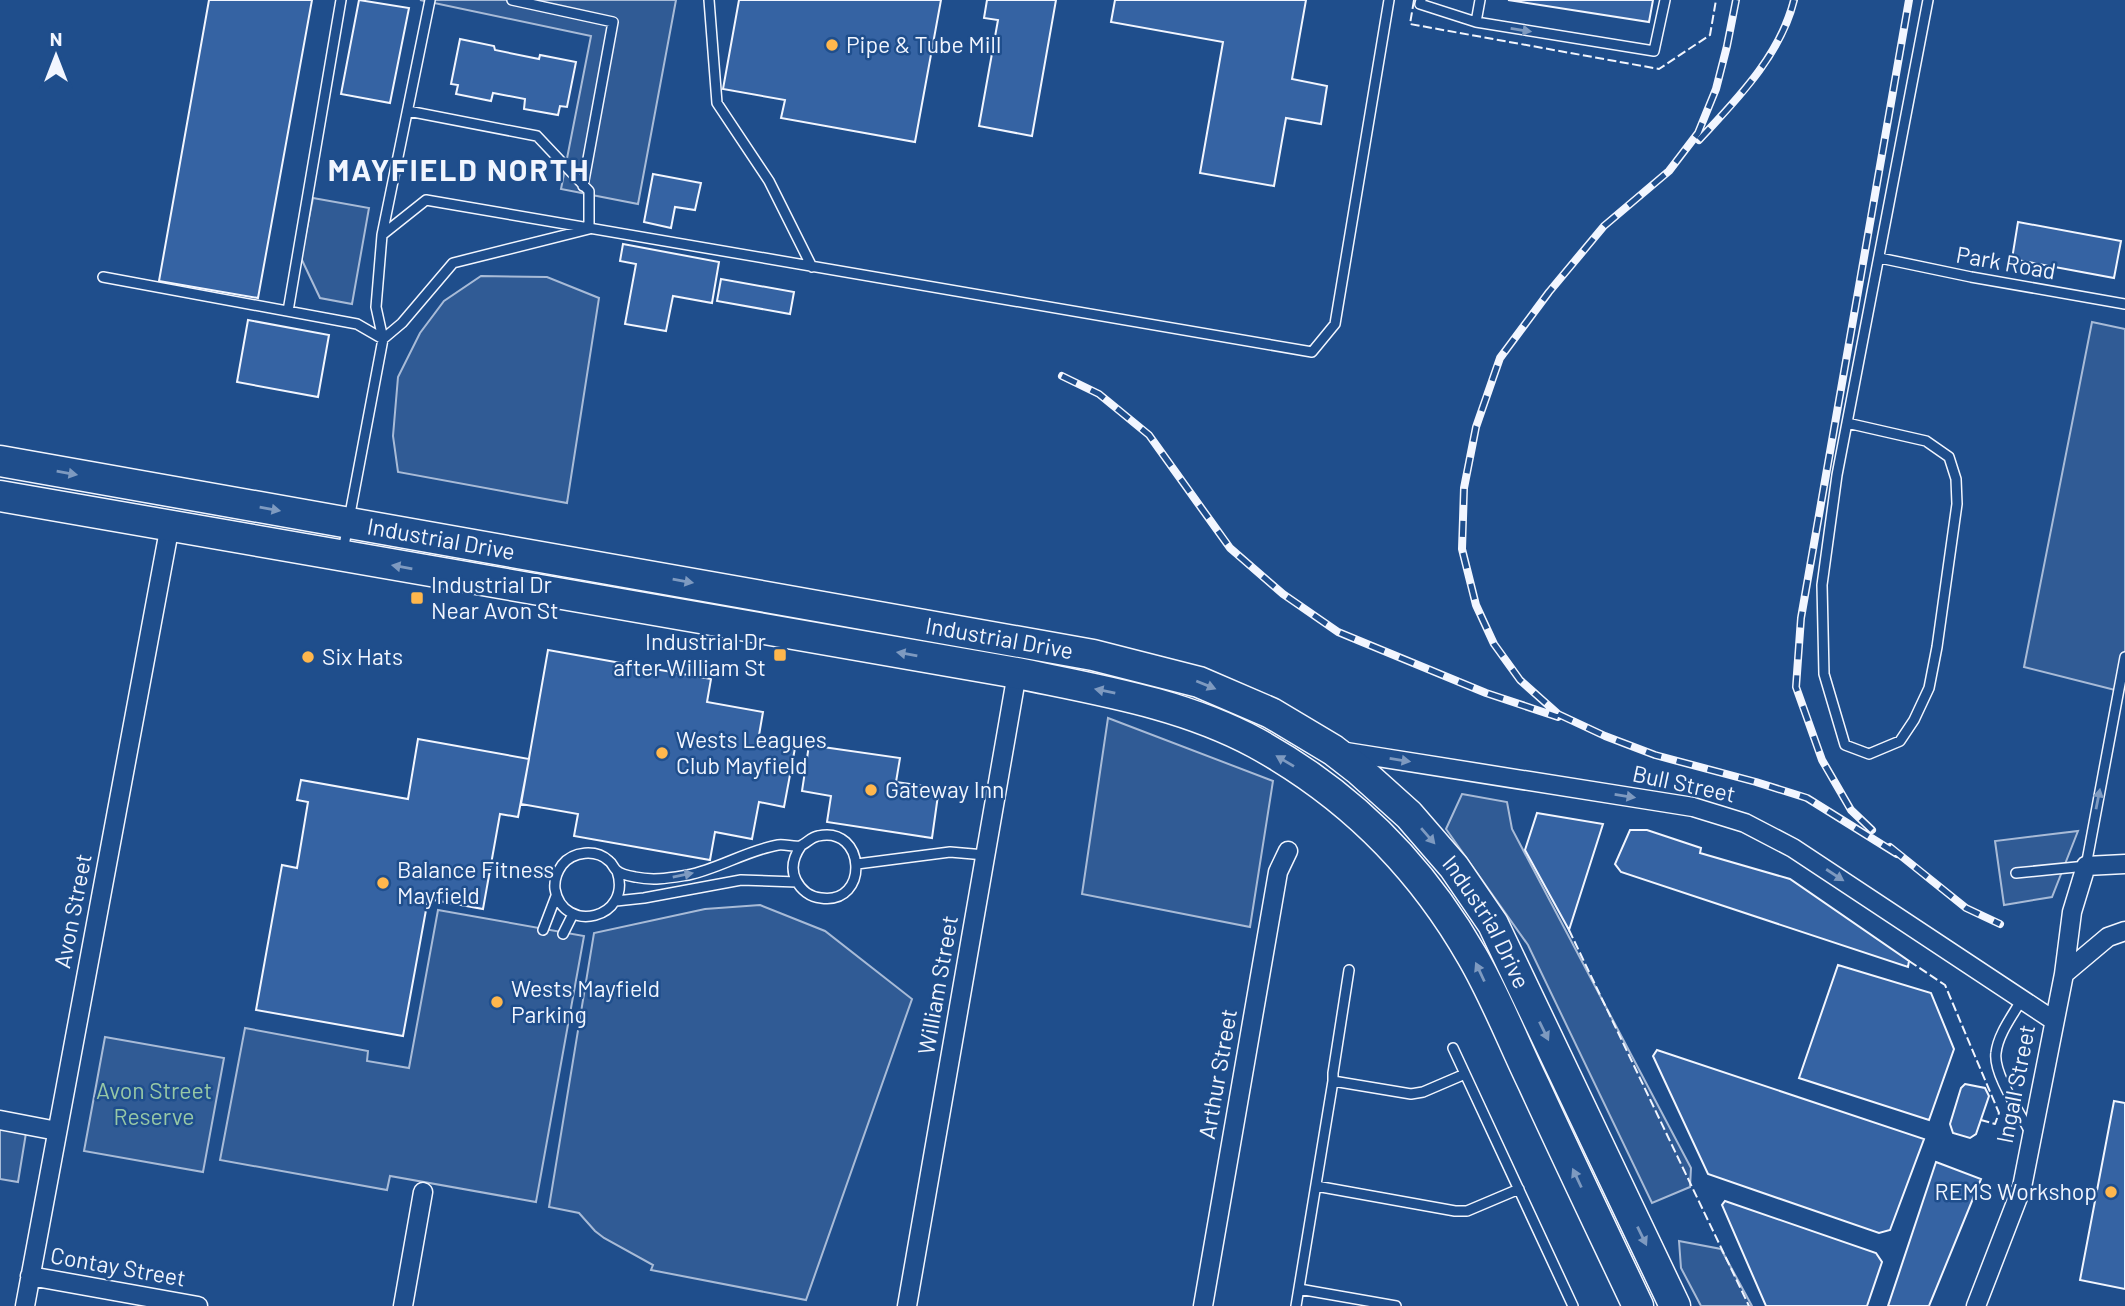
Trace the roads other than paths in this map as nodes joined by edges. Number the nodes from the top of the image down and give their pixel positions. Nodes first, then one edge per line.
1 (341, 0) edge
2 (430, 0) edge
3 (512, 0) edge
4 (709, 0) edge
5 (1389, 0) edge
6 (1421, 0) edge
7 (1480, 0) edge
8 (1665, 0) edge
9 (1928, 0) edge
10 (1476, 22) junction
11 (408, 111) junction
12 (583, 186) junction
13 (589, 229) junction
14 (382, 235) junction
15 (1880, 258) junction
16 (812, 267) junction
17 (103, 277) dead end
18 (2125, 304) edge
19 (288, 311) junction
20 (383, 340) junction
21 (1847, 423) junction
22 (0, 461) edge
23 (0, 496) edge
24 (348, 523) junction
25 (170, 525) junction
26 (342, 557) junction
27 (2125, 657) edge
28 (1017, 673) junction
29 (1164, 673) junction
30 (1157, 705) junction
31 (1333, 750) junction
32 (801, 846) junction
33 (1288, 851) dead end
34 (985, 855) junction
35 (857, 864) junction
36 (2125, 864) edge
37 (2086, 866) junction
38 (617, 871) junction
39 (2016, 873) dead end
40 (797, 882) junction
41 (556, 896) junction
42 (616, 901) junction
43 (573, 914) junction
44 (543, 930) dead end
45 (2125, 932) edge
46 (563, 934) dead end
47 (1349, 970) dead end
48 (2064, 974) junction
49 (2022, 999) junction
50 (2053, 1020) junction
51 (1453, 1048) dead end
52 (1465, 1074) junction
53 (1333, 1080) junction
54 (0, 1119) edge
55 (57, 1130) junction
56 (2031, 1135) junction
57 (1316, 1186) junction
58 (1519, 1189) junction
59 (424, 1192) dead end
60 (30, 1276) junction
61 (1299, 1289) junction
62 (1570, 1305) edge
63 (24, 1306) edge
64 (198, 1306) edge
65 (403, 1306) edge
66 (907, 1306) edge
67 (1203, 1306) edge
68 (1296, 1306) edge
69 (1396, 1306) edge
70 (1638, 1306) edge
71 (1675, 1306) edge
72 (1976, 1306) edge

1 - 19 lane
2 - 11 lane
3 - 12 lane
4 - 16 lane
5 - 16 lane
6 - 10 lane
7 - 10 lane
10 -> 8 lane
9 - 15 lane
11 - 12 lane
11 - 14 lane
12 - 13 lane
13 - 14 lane
13 - 16 lane
13 - 20 lane
14 - 20 lane
15 - 18 lane, Park Road
15 - 21 lane
17 - 19 lane
19 - 20 lane
20 - 24 lane
21 - 21 lane
22 -> 24 highway, Industrial Drive
23 - 25 highway, Industrial Drive
24 - 26 lane
24 -> 29 highway, Industrial Drive
25 - 26 highway, Industrial Drive
25 - 55 street, Avon Street
28 -> 26 highway, Industrial Drive
37 -> 27 lane
30 -> 28 highway, Industrial Drive
28 - 34 street, William Street
29 - 30 street
29 -> 31 highway, Industrial Drive
70 -> 30 highway, Industrial Drive
31 -> 49 street, Bull Street
31 -> 71 highway, Industrial Drive
32 - 35 lane
38 -> 32 lane
32 - 40 lane
33 - 67 street, Arthur Street
34 - 35 lane
34 - 66 street, William Street
35 - 40 lane
36 - 37 street
37 - 39 lane
37 - 48 street, Ingall Street
38 - 41 lane
38 - 42 lane
40 - 42 lane
41 - 43 lane
41 - 44 lane
42 - 43 lane
43 - 46 lane
45 - 48 street
47 - 53 lane
48 - 50 street, Ingall Street
49 - 50 street, Bull Street
49 - 56 lane
50 - 56 street, Ingall Street
51 - 52 lane
52 - 53 lane
52 - 58 lane
53 - 57 lane
54 - 55 street
55 - 60 street, Avon Street
56 - 72 street, Ingall Street
57 - 58 lane
57 - 61 lane
58 - 62 lane
59 - 65 street
60 - 63 street, Avon Street
60 - 64 street, Contay Street
61 - 68 lane
61 - 69 lane

